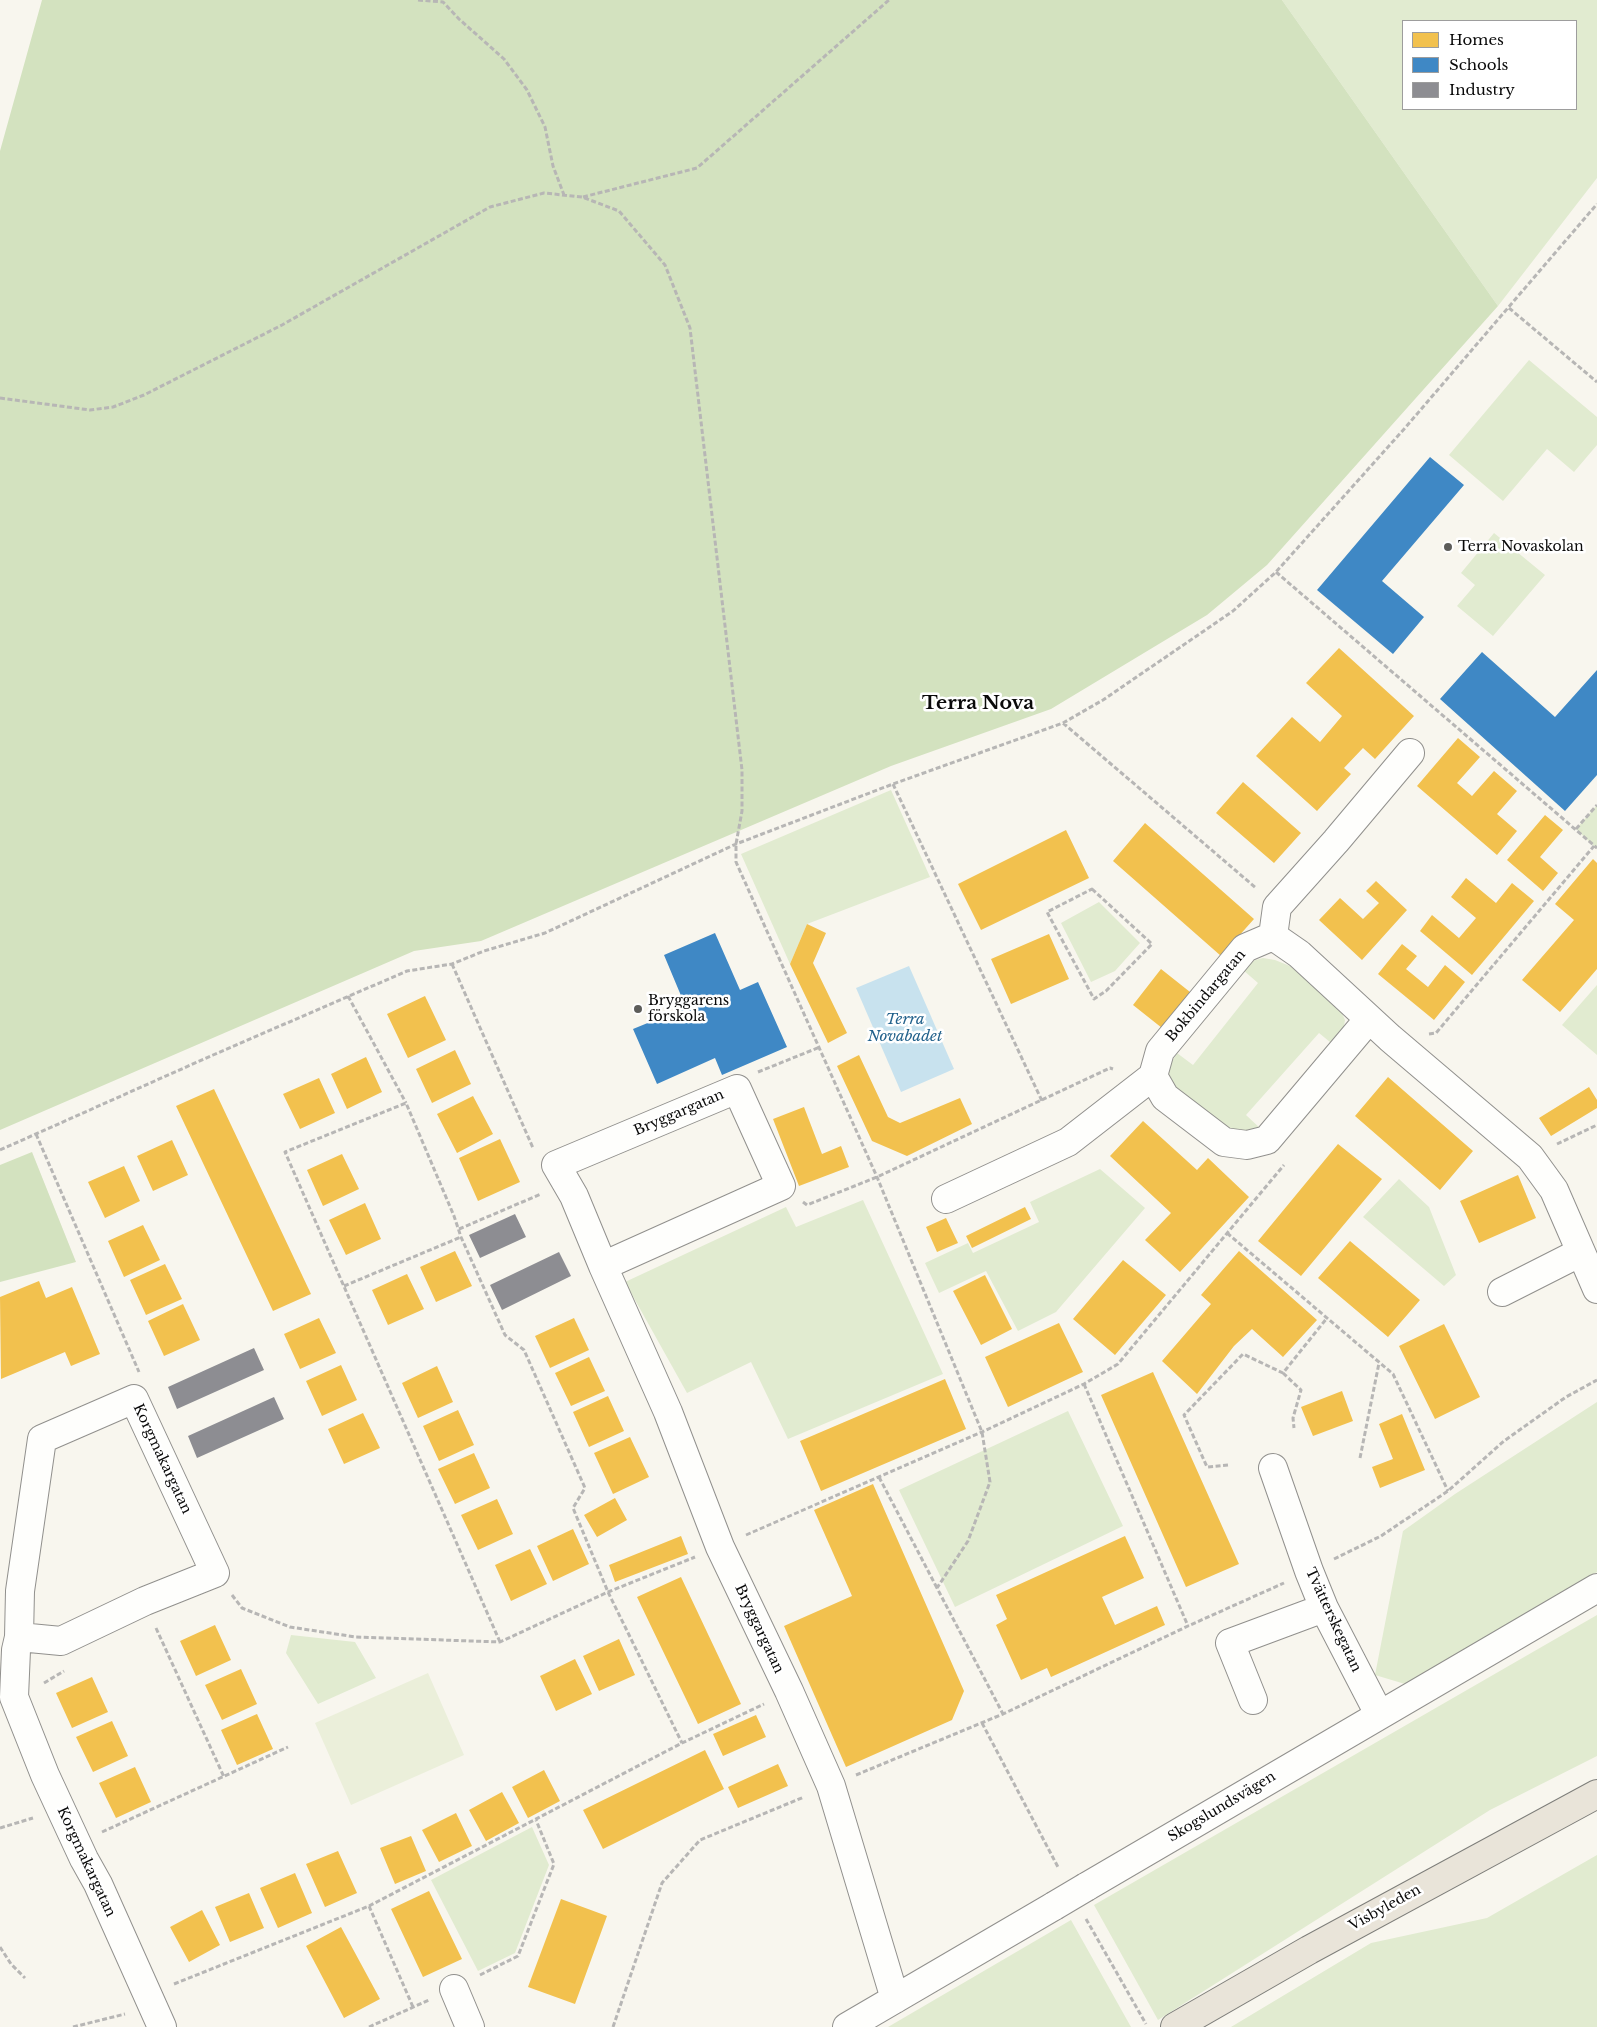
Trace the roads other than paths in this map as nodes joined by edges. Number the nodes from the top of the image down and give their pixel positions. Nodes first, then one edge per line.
1 (1410, 753) dead end
2 (1273, 936) junction
3 (1369, 1019) junction
4 (1154, 1076) junction
5 (946, 1199) dead end
6 (1581, 1252) junction
7 (603, 1266) junction
8 (1597, 1290) edge
9 (1502, 1292) dead end
10 (1273, 1468) dead end
11 (1597, 1588) edge
12 (1324, 1608) junction
13 (19, 1637) junction
14 (17, 1687) edge
15 (1252, 1700) dead end
16 (1379, 1714) junction
17 (1597, 1794) edge
18 (454, 1988) road end
19 (894, 1999) junction
20 (162, 2027) edge
21 (470, 2027) edge
22 (847, 2027) edge
23 (1176, 2027) edge

1 - 2 street
2 - 3 street
2 - 4 street, Bokbindargatan
3 - 4 street
3 - 6 street
4 - 5 street
6 - 8 street
6 - 9 street
7 - 7 street, Bryggargatan
7 - 19 street, Bryggargatan
10 - 12 street, Tvätterskegatan
11 - 16 street, Skogslundsvägen
12 - 15 street
12 - 16 street, Tvätterskegatan
13 - 13 street, Korgmakargatan
13 - 14 street, Korgmakargatan
14 - 20 street, Korgmakargatan
16 - 19 street, Skogslundsvägen, bridge
17 - 23 main road, Visbyleden
18 - 21 street
19 - 22 street, Skogslundsvägen

